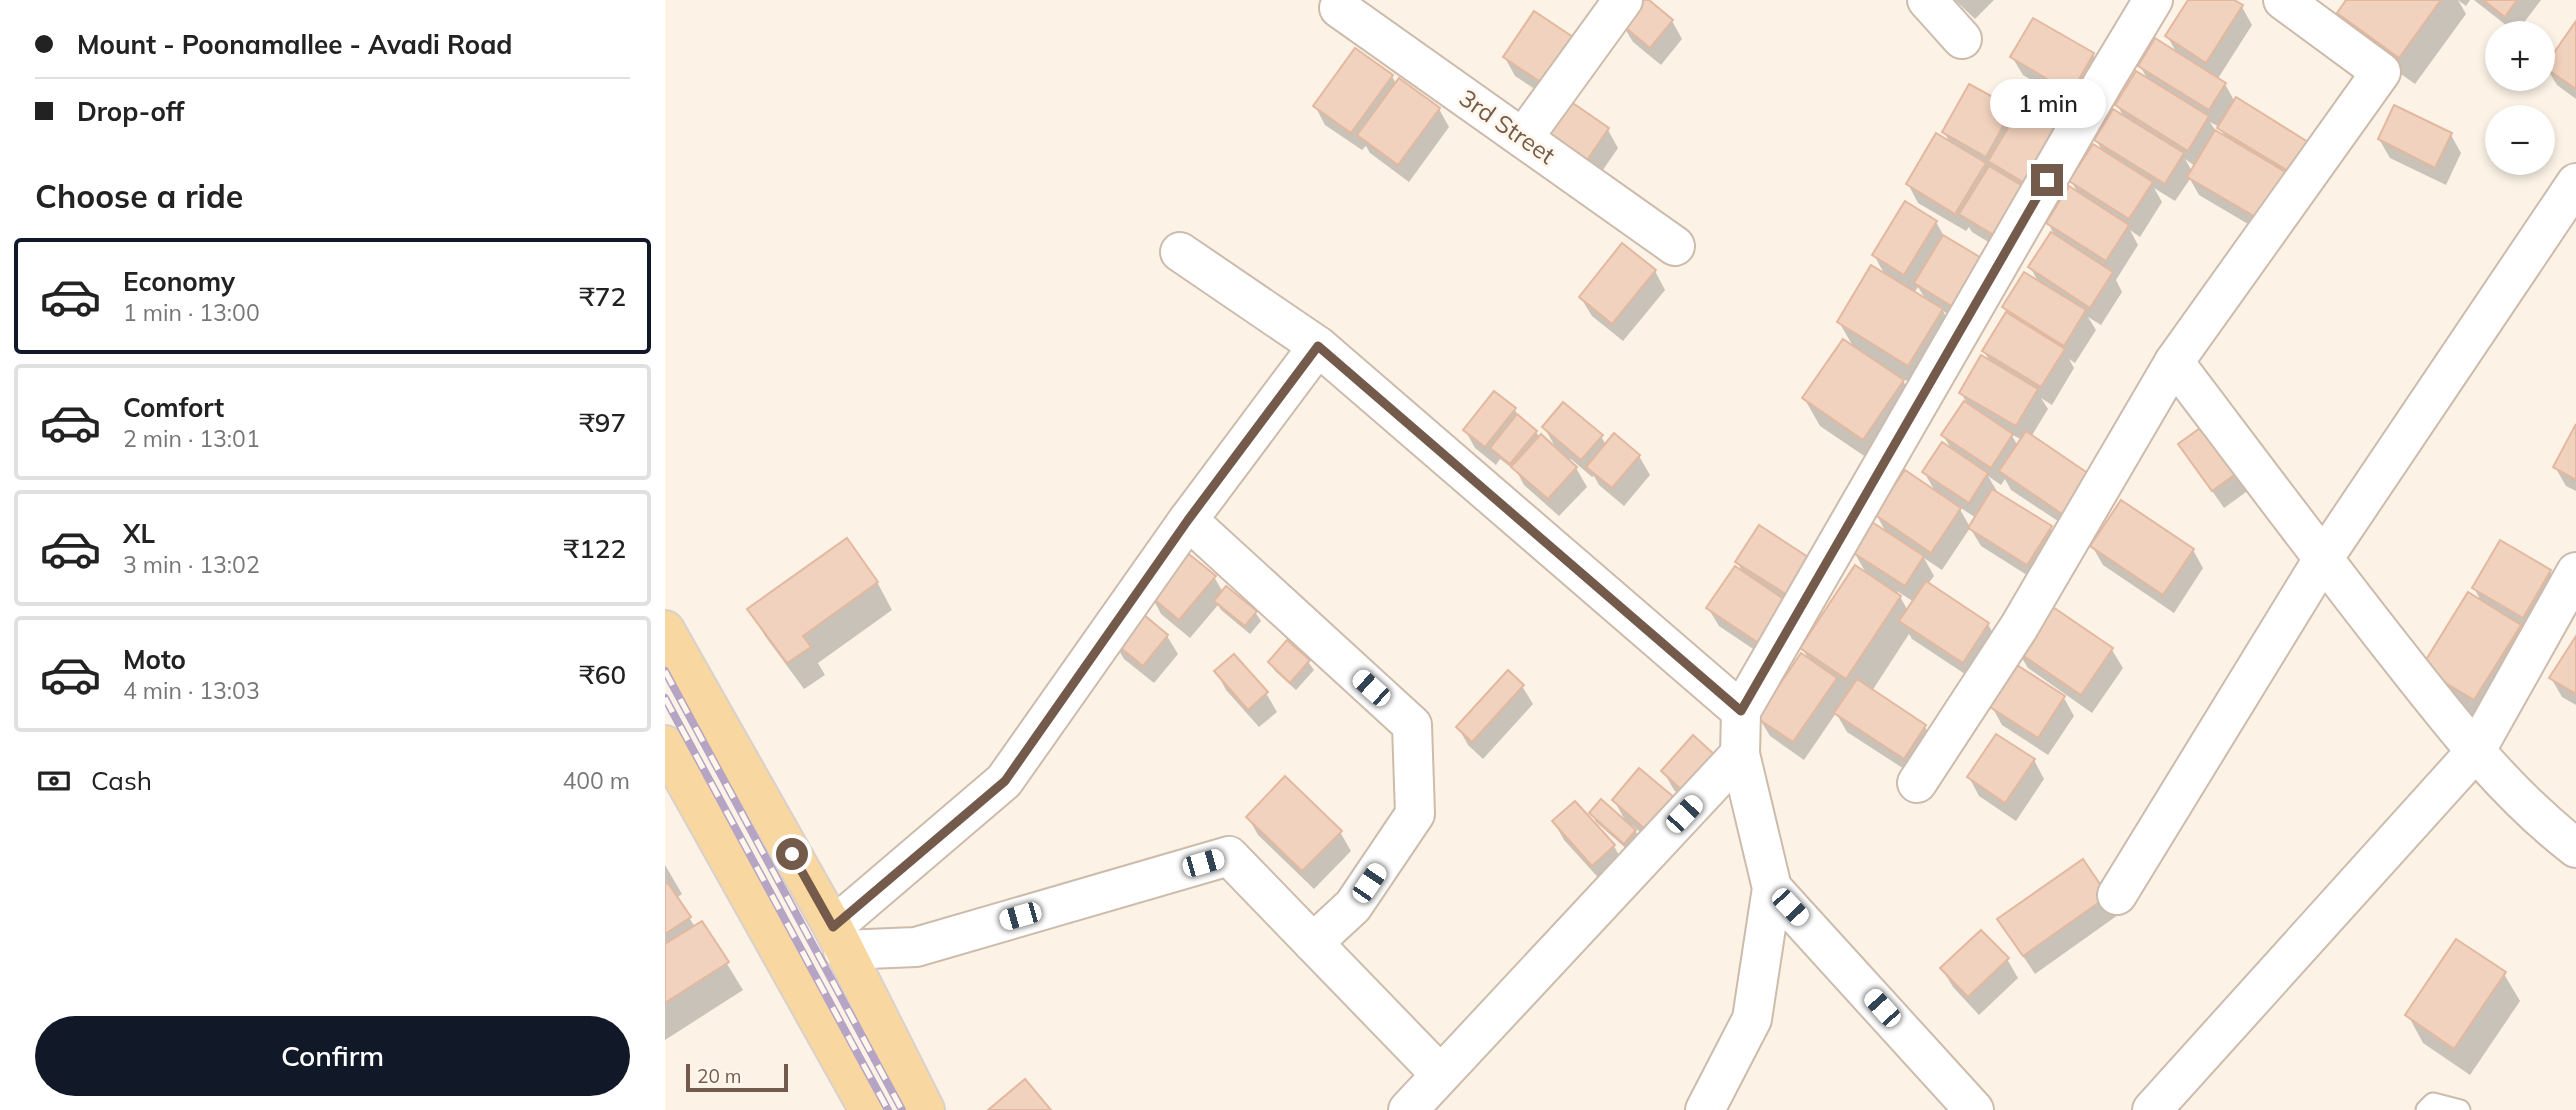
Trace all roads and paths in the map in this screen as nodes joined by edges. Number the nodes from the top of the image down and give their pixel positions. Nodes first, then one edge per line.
1 (1623, 0) edge
2 (1927, 0) edge
3 (2153, 0) edge
4 (2283, 0) edge
5 (1339, 8) dead end
6 (1962, 39) dead end
7 (1523, 138) junction
8 (2576, 183) edge
9 (1675, 246) dead end
10 (1180, 251) dead end
11 (1318, 346) junction
12 (2174, 362) junction
13 (1188, 520) junction
14 (2323, 559) junction
15 (2576, 572) edge
16 (665, 630) edge
17 (1741, 711) junction
18 (665, 745) edge
19 (2475, 752) junction
20 (1740, 754) junction
21 (1917, 783) dead end
22 (2576, 848) edge
23 (1772, 888) junction
24 (2117, 895) dead end
25 (838, 939) junction
26 (1313, 943) junction
27 (1440, 1074) junction
28 (869, 1110) edge
29 (925, 1110) edge
30 (1408, 1110) edge
31 (1705, 1110) edge
32 (1974, 1110) edge
33 (2152, 1110) edge
34 (2425, 1110) edge
35 (2460, 1110) edge

1 - 7 street
2 - 6 street
3 - 17 street
4 - 12 street
5 - 7 street, 3rd Street
7 - 9 street, 3rd Street
8 - 14 street
10 - 11 street
11 - 13 street
11 - 17 street
12 - 14 street
12 - 21 street
13 - 25 street
13 - 26 street
14 - 19 street
14 - 24 street
15 - 19 street
16 - 25 main road
17 - 20 street
18 - 28 main road
19 - 22 street
19 - 33 street
20 - 23 street
20 - 27 street
23 - 31 street
23 - 32 street
25 - 26 street
25 - 29 main road
26 - 27 street
27 - 30 street
34 - 35 lane

